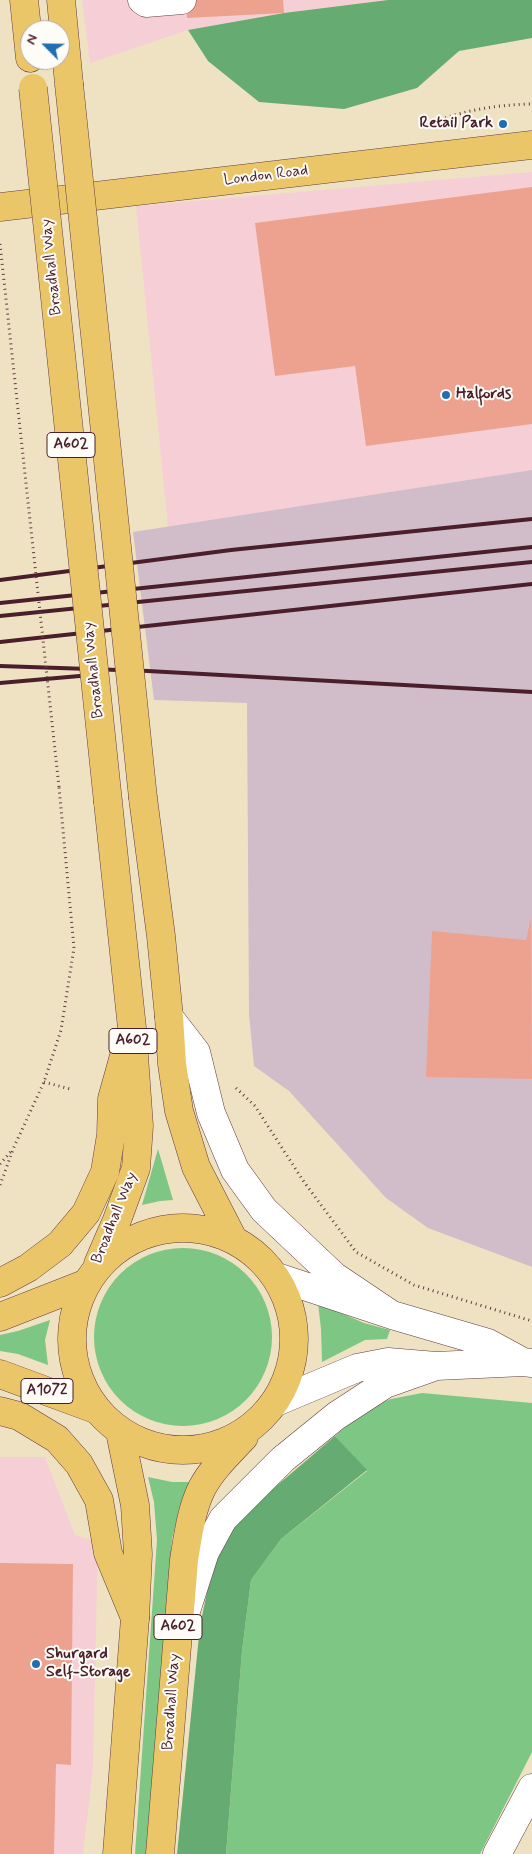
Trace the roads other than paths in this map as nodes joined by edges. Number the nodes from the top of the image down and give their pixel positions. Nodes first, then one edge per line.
1 (24, 0) edge
2 (61, 0) edge
3 (142, 0) edge
4 (182, 0) edge
5 (26, 20) edge
6 (31, 70) edge
7 (532, 145) edge
8 (0, 207) edge
9 (169, 1017) junction
10 (132, 1028) junction
11 (233, 1238) junction
12 (90, 1277) junction
13 (277, 1277) junction
14 (0, 1283) edge
15 (392, 1315) junction
16 (0, 1317) edge
17 (527, 1362) edge
18 (436, 1366) junction
19 (0, 1374) edge
20 (276, 1402) junction
21 (95, 1409) junction
22 (0, 1410) edge
23 (257, 1423) junction
24 (120, 1432) junction
25 (135, 1618) junction
26 (177, 1645) junction
27 (532, 1788) edge
28 (118, 1854) edge
29 (160, 1854) edge
30 (497, 1854) edge

1 - 5 main road, Broadhall Way / A602
2 - 9 main road, A602, bridge
3 - 4 street
6 - 10 main road, Broadhall Way / A602, bridge
7 - 8 main road, London Road
9 - 11 main road, A602
9 - 15 street
10 - 12 main road, Broadhall Way / A602
10 - 14 main road
11 - 12 main road
11 - 13 main road
12 - 16 main road
12 - 21 main road, Broadhall Way
13 - 15 street
13 - 20 main road
15 - 17 street
17 - 18 street
18 - 20 street
18 - 26 street
19 - 21 main road, A1072
20 - 23 main road
21 - 24 main road
22 - 25 main road
23 - 24 main road
23 - 26 main road, Broadhall Way / A602
24 - 25 main road, A602
25 - 28 main road, A602
26 - 29 main road, Broadhall Way / A602
27 - 30 street

